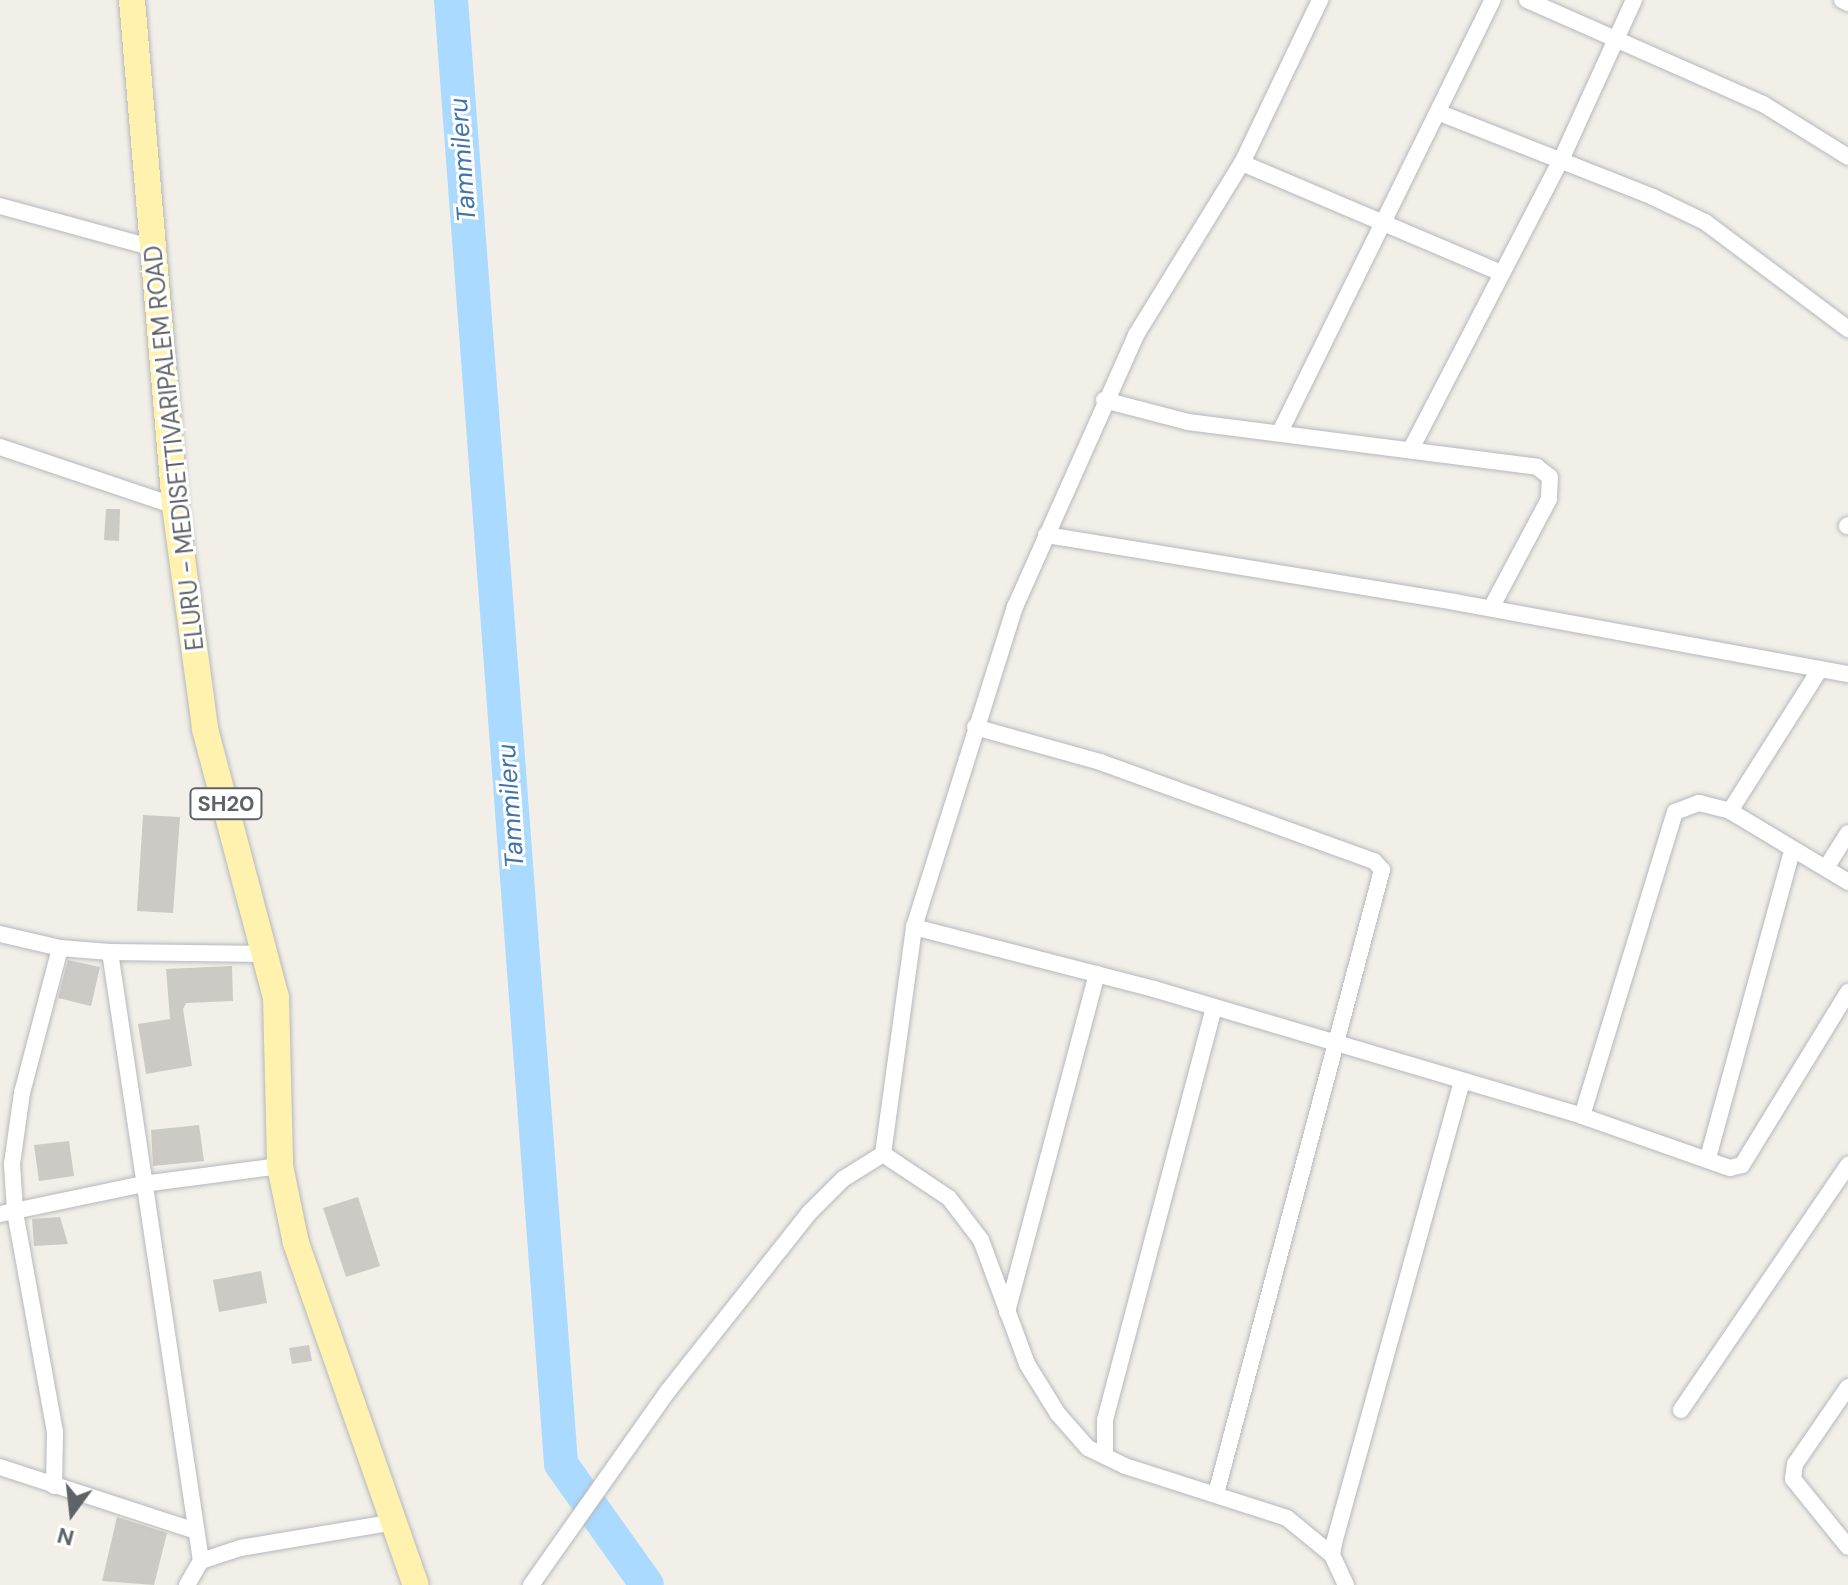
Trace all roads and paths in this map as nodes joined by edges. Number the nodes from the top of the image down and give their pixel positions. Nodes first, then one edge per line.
1 (132, 0) edge
2 (1320, 0) edge
3 (1493, 0) edge
4 (1527, 0) edge
5 (1634, 0) edge
6 (1842, 0) edge
7 (1848, 3) edge
8 (1617, 40) junction
9 (1440, 113) junction
10 (1848, 157) edge
11 (1561, 160) junction
12 (1242, 163) junction
13 (0, 206) edge
14 (1381, 222) junction
15 (154, 248) junction
16 (1501, 273) junction
17 (1848, 329) edge
18 (1104, 400) junction
19 (1280, 432) junction
20 (0, 447) edge
21 (1411, 449) junction
22 (175, 506) junction
23 (1046, 535) junction
24 (1491, 608) junction
25 (1820, 669) junction
26 (1848, 674) edge
27 (975, 727) junction
28 (1730, 811) junction
29 (1848, 833) edge
30 (1792, 851) junction
31 (1826, 868) junction
32 (1848, 882) edge
33 (914, 927) junction
34 (0, 934) edge
35 (60, 948) junction
36 (110, 952) junction
37 (268, 954) junction
38 (1097, 974) junction
39 (1848, 992) edge
40 (1214, 1007) junction
41 (1339, 1045) junction
42 (1462, 1081) junction
43 (1582, 1116) junction
44 (883, 1154) junction
45 (1708, 1158) junction
46 (1848, 1165) edge
47 (280, 1166) junction
48 (143, 1184) junction
49 (8, 1213) edge
50 (1007, 1312) junction
51 (1848, 1387) edge
52 (1681, 1410) dead end
53 (1105, 1456) junction
54 (0, 1467) edge
55 (54, 1486) junction
56 (1216, 1494) junction
57 (396, 1522) junction
58 (196, 1531) junction
59 (1848, 1547) edge
60 (1332, 1555) junction
61 (201, 1561) junction
62 (187, 1585) edge
63 (416, 1585) edge
64 (531, 1585) edge
65 (1346, 1585) edge

1 - 15 main road, ELURU - MEDISETTIVARIPALEM ROAD / SH20
2 - 12 street
3 - 9 street
4 - 8 street
5 - 8 street
6 - 7 street
8 - 10 street
8 - 11 street
9 - 11 street
9 - 14 street
11 - 16 street
11 - 17 street
12 - 14 street
12 - 18 street
13 - 15 street
14 - 16 street
14 - 19 street
15 - 22 main road, ELURU - MEDISETTIVARIPALEM ROAD / SH20
16 - 21 street
18 - 19 street
18 - 23 street
19 - 21 street
20 - 22 street
21 - 24 street
22 - 37 main road, ELURU - MEDISETTIVARIPALEM ROAD / SH20
23 - 24 street
23 - 27 street
24 - 25 street
25 - 26 street
25 - 28 street
27 - 33 street
27 - 41 street
28 - 30 street
28 - 43 street
29 - 31 street
30 - 31 street
30 - 45 street
31 - 32 street
33 - 38 street
33 - 44 street
34 - 35 street
35 - 36 street
35 - 49 street
36 - 37 street
36 - 48 street
37 - 47 main road, ELURU - MEDISETTIVARIPALEM ROAD / SH20
38 - 40 street
38 - 50 street
39 - 45 street
40 - 41 street
40 - 53 street
41 - 42 street
41 - 56 street
42 - 43 street
42 - 60 street
43 - 45 street
44 - 50 street
44 - 64 street
46 - 52 street
47 - 48 street
47 - 57 main road, ELURU - MEDISETTIVARIPALEM ROAD / SH20
48 - 49 street
48 - 58 street
49 - 55 street
50 - 53 street
51 - 59 street
53 - 56 street
54 - 55 street
55 - 58 street
56 - 60 street
57 - 61 street
57 - 63 main road, ELURU - MEDISETTIVARIPALEM ROAD / SH20
58 - 61 street
60 - 65 street
61 - 62 street

